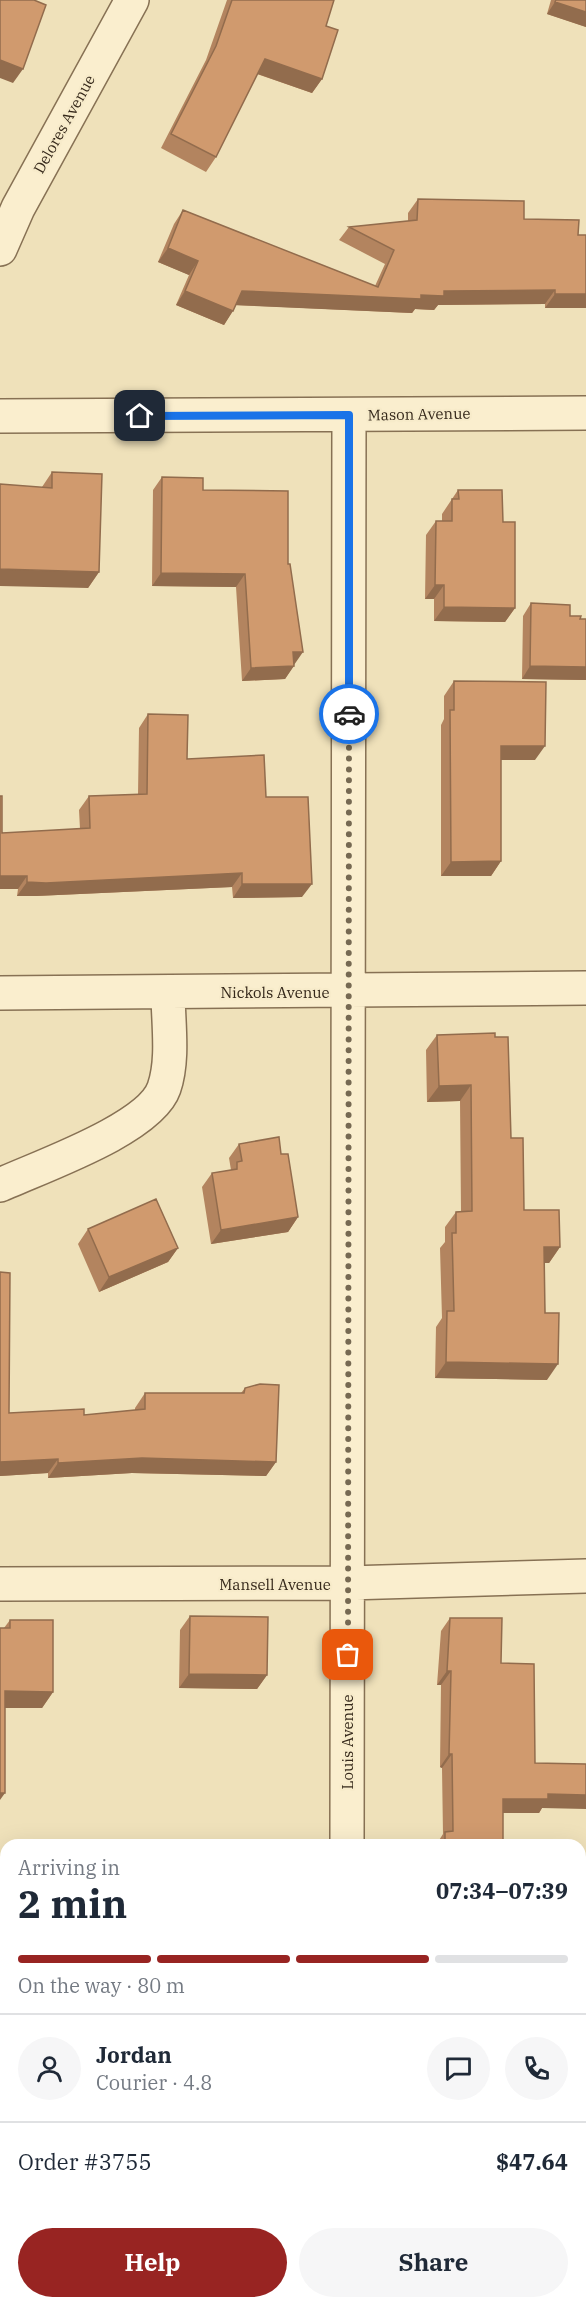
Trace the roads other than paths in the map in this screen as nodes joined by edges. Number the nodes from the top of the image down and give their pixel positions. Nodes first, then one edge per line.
1 (132, 0) edge
2 (0, 249) edge
3 (586, 413) edge
4 (349, 415) junction
5 (0, 416) edge
6 (586, 988) edge
7 (168, 992) junction
8 (349, 992) junction
9 (0, 993) edge
10 (0, 1185) edge
11 (586, 1576) edge
12 (348, 1583) junction
13 (0, 1584) edge
14 (347, 1839) edge

1 - 2 street, Delores Avenue
3 - 4 street, Mason Avenue
4 - 5 street, Mason Avenue
4 - 8 street, Louis Avenue
6 - 8 street, Nickols Avenue
7 - 8 street, Nickols Avenue
7 - 9 street, Nickols Avenue
7 - 10 street
8 - 12 street, Louis Avenue
11 - 12 street, Mansell Avenue
12 - 13 street, Mansell Avenue
12 - 14 street, Louis Avenue

